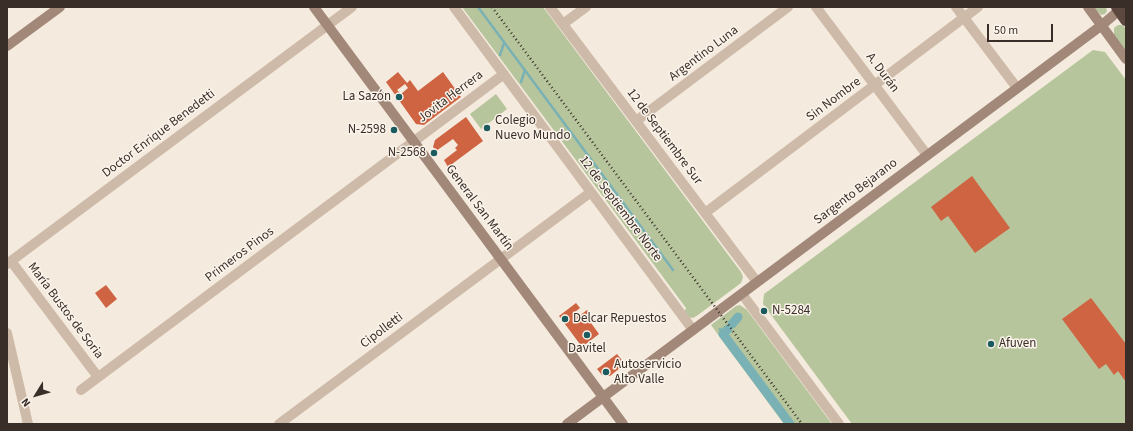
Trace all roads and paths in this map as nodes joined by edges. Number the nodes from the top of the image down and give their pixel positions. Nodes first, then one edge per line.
1 (60, 7) edge
2 (314, 7) edge
3 (352, 7) edge
4 (454, 7) edge
5 (550, 7) edge
6 (586, 7) edge
7 (788, 7) edge
8 (816, 7) edge
9 (956, 7) edge
10 (978, 7) edge
11 (1088, 7) edge
12 (1121, 11) edge
13 (964, 18) junction
14 (563, 24) junction
15 (328, 25) junction
16 (1102, 26) junction
17 (7, 46) edge
18 (1126, 59) edge
19 (504, 74) junction
20 (875, 85) junction
21 (1017, 88) junction
22 (636, 121) junction
23 (414, 141) junction
24 (927, 155) junction
25 (591, 192) junction
26 (705, 213) junction
27 (501, 259) junction
28 (9, 262) edge
29 (757, 282) junction
30 (742, 294) junction
31 (693, 330) junction
32 (7, 333) edge
33 (98, 377) junction
34 (81, 390) dead end
35 (604, 397) junction
36 (28, 424) edge
37 (279, 424) edge
38 (567, 424) edge
39 (623, 424) edge
40 (839, 424) edge

1 - 17 main road
2 - 15 main road, General San Martín
3 - 15 street
4 - 19 street, 12 de Septiembre Norte
5 - 14 street, 12 de Septiembre Sur
6 - 14 street
7 - 22 street, Argentino Luna
8 - 20 street, A. Durán
9 - 13 street
10 - 13 street, Sin Nombre
11 - 16 main road
12 - 16 main road, Sargento Bejarano
13 - 20 street, Sin Nombre
13 - 21 street
14 - 22 street, 12 de Septiembre Sur
15 - 23 main road, General San Martín
15 - 28 street, Doctor Enrique Benedetti
16 - 18 main road
16 - 21 main road, Sargento Bejarano
19 - 23 street, Jovita Herrera
19 - 25 street, 12 de Septiembre Norte
20 - 24 street, A. Durán
20 - 26 street, Sin Nombre
21 - 24 main road, Sargento Bejarano
22 - 26 street, 12 de Septiembre Sur
23 - 27 main road, General San Martín
23 - 33 street, Primeros Pinos
24 - 29 main road, Sargento Bejarano
25 - 27 street
25 - 31 street, 12 de Septiembre Norte
26 - 29 street, 12 de Septiembre Sur
27 - 35 main road, General San Martín
27 - 37 street, Cipolletti
28 - 33 street, María Bustos de Soria
29 - 30 main road, Sargento Bejarano
30 - 31 main road, Sargento Bejarano
30 - 40 street
31 - 35 main road, Sargento Bejarano
32 - 36 street
33 - 34 street, Primeros Pinos
35 - 38 main road, Sargento Bejarano
35 - 39 main road, General San Martín

